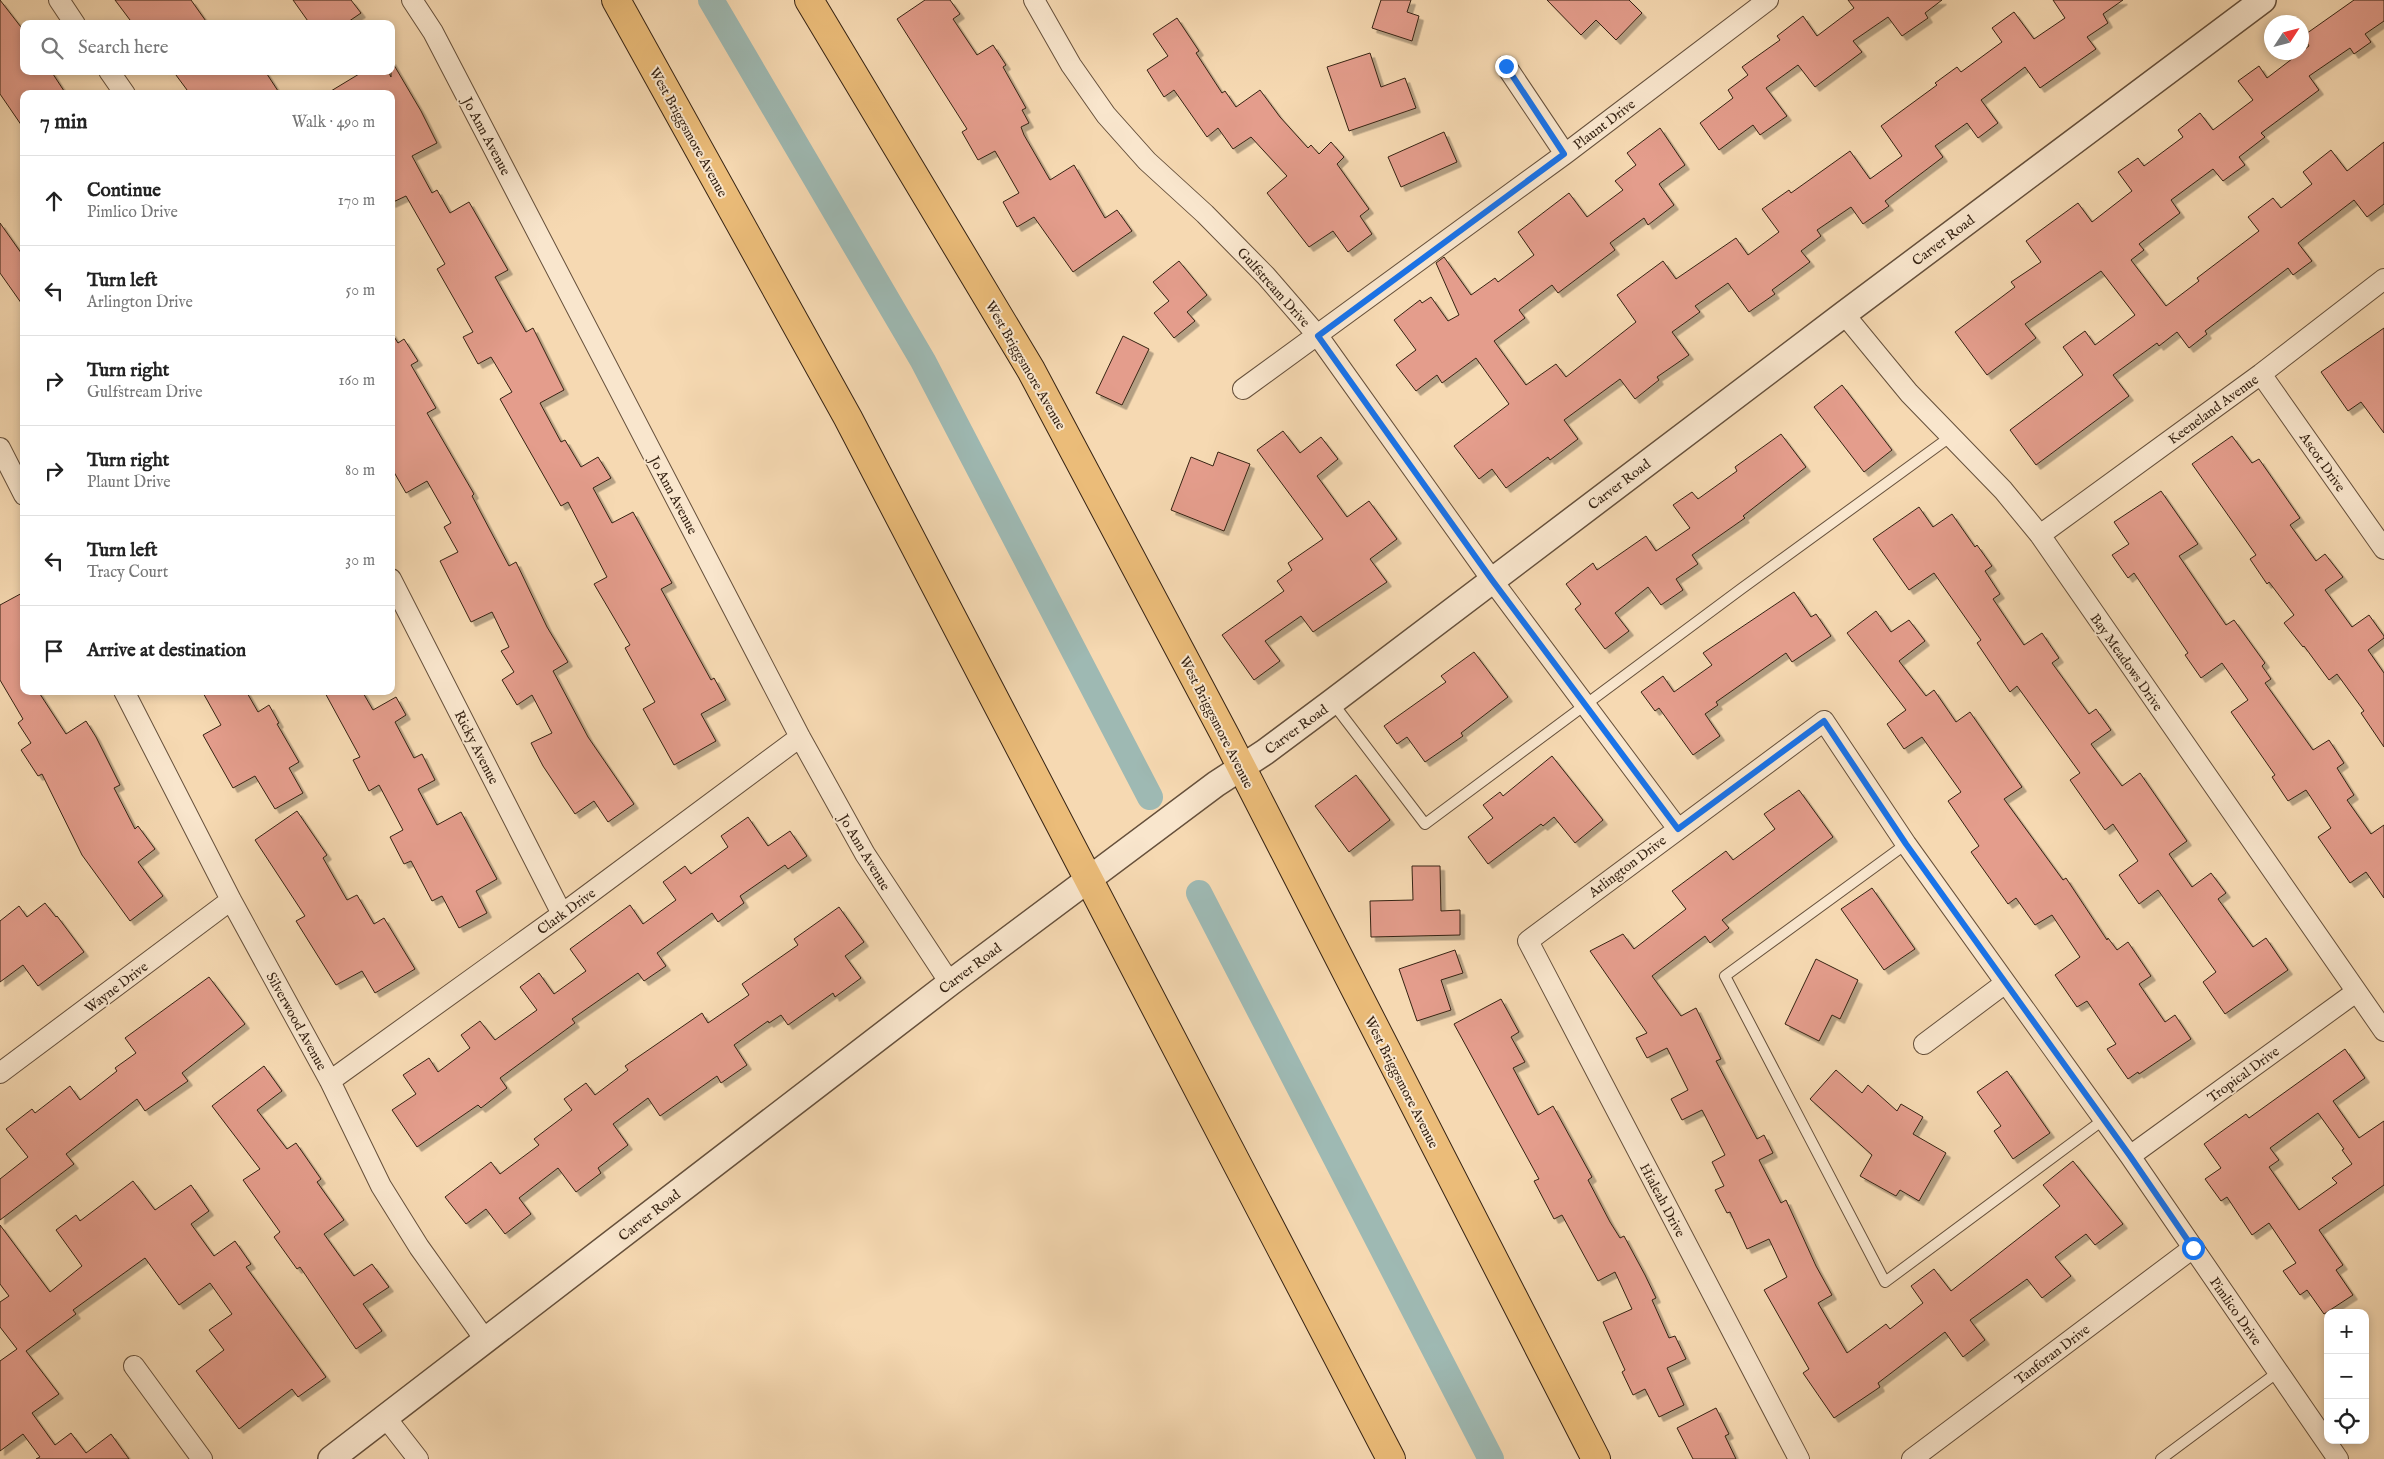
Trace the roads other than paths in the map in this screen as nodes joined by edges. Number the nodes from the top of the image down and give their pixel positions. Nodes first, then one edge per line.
1 (58, 0) edge
2 (412, 0) edge
3 (616, 0) edge
4 (809, 0) edge
5 (1034, 0) edge
6 (1768, 0) edge
7 (2263, 0) edge
8 (72, 20) edge
9 (1506, 66) dead end
10 (112, 75) edge
11 (122, 90) edge
12 (1564, 154) junction
13 (2384, 279) edge
14 (1844, 314) junction
15 (1318, 336) junction
16 (2261, 374) junction
17 (1243, 390) dead end
18 (1950, 437) junction
19 (0, 448) edge
20 (20, 487) edge
21 (2040, 535) junction
22 (2384, 550) edge
23 (1492, 580) junction
24 (395, 587) edge
25 (126, 695) edge
26 (1332, 702) junction
27 (1585, 704) junction
28 (1824, 721) joint
29 (800, 737) junction
30 (1241, 768) junction
31 (1678, 829) junction
32 (1906, 844) junction
33 (1087, 880) junction
34 (231, 900) junction
35 (562, 914) junction
36 (1528, 941) joint
37 (950, 983) junction
38 (2004, 984) junction
39 (2356, 992) junction
40 (2384, 1031) edge
41 (1924, 1044) dead end
42 (0, 1073) edge
43 (330, 1082) junction
44 (2103, 1120) junction
45 (2130, 1156) junction
46 (2193, 1248) junction
47 (486, 1341) junction
48 (134, 1366) dead end
49 (2278, 1372) junction
50 (386, 1418) junction
51 (202, 1459) edge
52 (331, 1459) edge
53 (418, 1459) edge
54 (1391, 1459) edge
55 (1596, 1459) edge
56 (1799, 1459) edge
57 (1912, 1459) edge
58 (2161, 1459) edge
59 (2338, 1459) edge

1 - 8 street
2 - 29 street, Jo Ann Avenue
3 - 33 main road, West Briggsmore Avenue
4 - 30 main road, West Briggsmore Avenue
5 - 15 street, Gulfstream Drive
6 - 12 street, Plaunt Drive
7 - 14 street, Carver Road
9 - 12 street
10 - 11 street
12 - 15 street, Plaunt Drive
13 - 16 street, Keeneland Avenue
14 - 18 street, Bay Meadows Drive
14 - 23 street, Carver Road
15 - 17 street, Plaunt Drive
15 - 23 street, Gulfstream Drive
16 - 21 street, Keeneland Avenue
16 - 22 street, Ascot Drive
18 - 21 street, Bay Meadows Drive
18 - 27 lane
19 - 20 street
21 - 39 street, Bay Meadows Drive
23 - 26 street, Carver Road
23 - 27 street, Gulfstream Drive
24 - 35 street, Ricky Avenue
25 - 34 street, Silverwood Avenue
26 - 27 lane
26 - 30 street, Carver Road
27 - 31 street, Gulfstream Drive
28 - 31 street, Arlington Drive
28 - 32 street, Pimlico Drive
29 - 35 street, Clark Drive
29 - 37 street, Jo Ann Avenue
30 - 33 street, Carver Road
30 - 55 main road, West Briggsmore Avenue
31 - 36 street, Arlington Drive
32 - 38 street, Pimlico Drive
32 - 44 lane
33 - 37 street, Carver Road
33 - 54 main road, West Briggsmore Avenue
34 - 42 street, Wayne Drive
34 - 43 street, Silverwood Avenue
35 - 43 street, Clark Drive
36 - 56 street, Hialeah Drive
37 - 47 street, Carver Road
38 - 41 street
38 - 44 street, Pimlico Drive
39 - 40 street, Bay Meadows Drive
39 - 45 street, Tropical Drive
43 - 47 street, Silverwood Avenue
44 - 45 street, Pimlico Drive
45 - 46 street, Pimlico Drive
46 - 49 street, Pimlico Drive
46 - 57 street, Tanforan Drive
47 - 50 street, Carver Road
48 - 51 street
49 - 58 lane
49 - 59 street, Pimlico Drive
50 - 52 street, Carver Road
50 - 53 street

